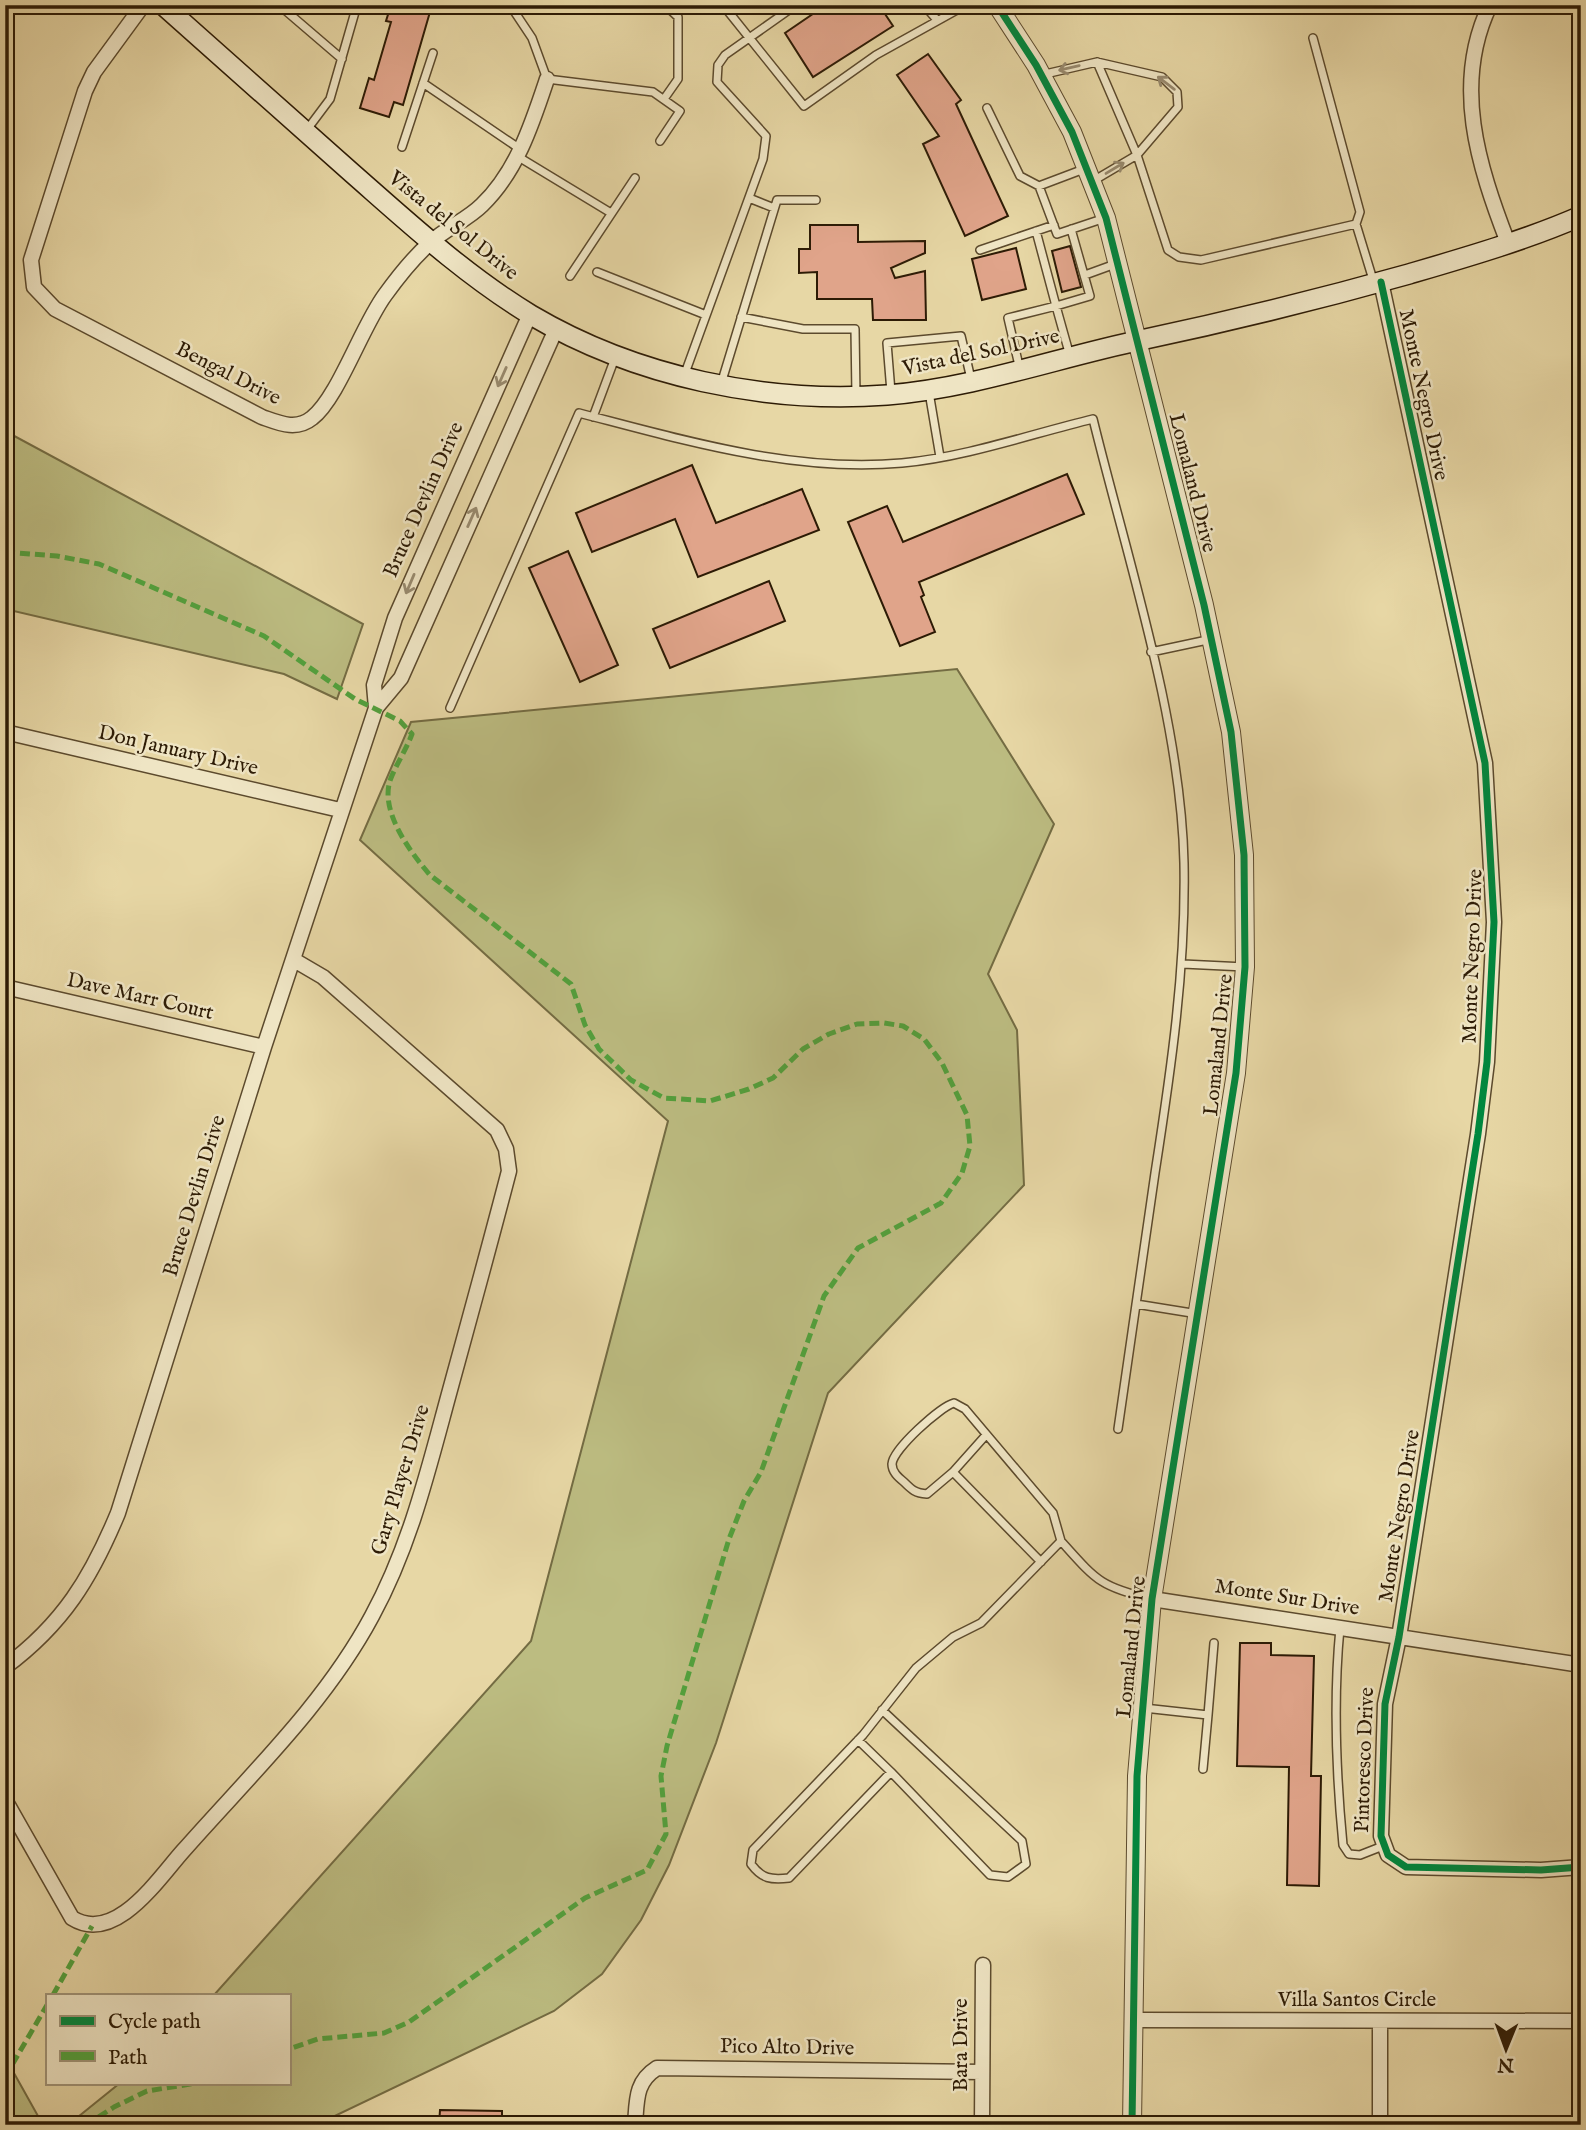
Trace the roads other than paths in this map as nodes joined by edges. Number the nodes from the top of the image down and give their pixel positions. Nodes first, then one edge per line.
1 (143, 5) edge
2 (163, 5) edge
3 (279, 5) edge
4 (358, 5) edge
5 (510, 5) edge
6 (665, 5) edge
7 (723, 5) edge
8 (796, 5) edge
9 (924, 5) edge
10 (966, 5) edge
11 (996, 5) edge
12 (1490, 5) edge
13 (937, 20) junction
14 (750, 38) junction
15 (1313, 38) dead end
16 (433, 52) dead end
17 (342, 59) junction
18 (1097, 62) junction
19 (1041, 75) junction
20 (547, 79) junction
21 (423, 83) junction
22 (664, 99) junction
23 (987, 108) dead end
24 (306, 132) junction
25 (660, 141) dead end
26 (402, 147) dead end
27 (519, 153) junction
28 (1137, 155) junction
29 (1090, 175) junction
30 (635, 178) dead end
31 (1039, 186) junction
32 (748, 198) junction
33 (816, 200) dead end
34 (774, 208) junction
35 (611, 214) junction
36 (1581, 216) edge
37 (1106, 218) junction
38 (1356, 224) junction
39 (1054, 226) junction
40 (1071, 229) junction
41 (1037, 231) junction
42 (430, 242) junction
43 (1508, 243) junction
44 (980, 250) dead end
45 (1119, 263) junction
46 (1082, 270) junction
47 (597, 272) dead end
48 (1058, 274) dead end
49 (570, 276) dead end
50 (1049, 277) junction
51 (1378, 282) junction
52 (1056, 306) junction
53 (530, 314) junction
54 (706, 315) junction
55 (741, 317) junction
56 (556, 329) junction
57 (1138, 341) junction
58 (617, 354) junction
59 (1070, 358) junction
60 (1020, 371) junction
61 (684, 376) junction
62 (972, 383) junction
63 (721, 385) junction
64 (928, 390) junction
65 (891, 395) junction
66 (856, 397) junction
67 (593, 416) junction
68 (940, 457) junction
69 (1212, 639) junction
70 (1151, 652) junction
71 (376, 708) junction
72 (450, 708) dead end
73 (5, 733) edge
74 (340, 810) junction
75 (294, 960) junction
76 (1183, 964) junction
77 (1245, 967) junction
78 (5, 987) edge
79 (264, 1047) junction
80 (1136, 1304) junction
81 (1198, 1314) junction
82 (1118, 1429) dead end
83 (986, 1436) junction
84 (953, 1472) junction
85 (1061, 1541) junction
86 (1041, 1562) junction
87 (1153, 1599) junction
88 (1340, 1628) junction
89 (1399, 1637) junction
90 (1214, 1643) dead end
91 (1581, 1665) edge
92 (5, 1667) edge
93 (1143, 1708) junction
94 (881, 1710) junction
95 (1208, 1715) junction
96 (858, 1740) junction
97 (1203, 1769) dead end
98 (891, 1772) junction
99 (5, 1800) edge
100 (1383, 1846) junction
101 (1581, 1867) edge
102 (983, 1965) dead end
103 (1133, 2020) junction
104 (1380, 2021) junction
105 (1581, 2021) edge
106 (982, 2072) junction
107 (635, 2125) edge
108 (982, 2125) edge
109 (1132, 2125) edge
110 (1380, 2125) edge

1 - 42 street, Bengal Drive
2 - 24 main road, Vista del Sol Drive
3 - 17 lane
4 - 17 lane
5 - 20 lane
6 - 22 lane
7 - 14 lane
8 - 14 lane
9 - 13 lane
10 - 13 lane
11 - 19 street, Lomaland Drive
12 - 43 street
13 - 14 lane
14 - 32 lane
15 - 38 lane
16 - 21 lane
17 - 24 lane
18 -> 19 lane
18 - 28 lane
28 -> 18 lane
19 - 29 street, Lomaland Drive
20 - 22 lane
20 - 27 street, Bengal Drive
21 - 26 lane
21 - 27 lane
22 - 25 lane
23 - 31 lane
24 - 42 main road, Vista del Sol Drive
27 - 35 lane
27 - 42 street, Bengal Drive
29 -> 28 lane
28 - 38 lane
29 - 31 lane
29 - 37 street, Lomaland Drive
30 - 35 lane
31 - 39 lane
32 - 34 lane
32 - 54 lane
33 - 34 lane
34 - 55 lane
35 - 49 lane
36 - 43 main road, Vista del Sol Drive
37 - 40 lane
37 - 45 street, Lomaland Drive
38 - 51 lane
39 - 40 lane
39 - 41 lane
40 - 46 lane
41 - 44 lane
41 - 50 lane
42 - 53 main road, Vista del Sol Drive
43 - 51 main road, Vista del Sol Drive
45 - 46 lane
45 - 57 street, Lomaland Drive
46 - 52 lane
47 - 54 lane
48 - 50 lane
50 - 52 lane
51 - 57 main road, Vista del Sol Drive
51 - 89 street, Monte Negro Drive
52 - 59 lane
52 - 60 lane
53 - 56 main road, Vista del Sol Drive
53 -> 71 street, Bruce Devlin Drive
54 - 61 lane
55 - 63 lane
55 - 66 lane
56 - 58 main road, Vista del Sol Drive
71 -> 56 street, Bruce Devlin Drive
57 - 59 main road, Vista del Sol Drive
57 - 69 street, Lomaland Drive
58 - 61 main road, Vista del Sol Drive
58 - 67 lane
59 - 60 main road, Vista del Sol Drive
60 - 62 main road, Vista del Sol Drive
61 - 63 main road, Vista del Sol Drive
62 - 64 main road, Vista del Sol Drive
62 - 65 lane
63 - 66 main road, Vista del Sol Drive
64 - 65 main road, Vista del Sol Drive
64 - 68 lane
65 - 66 main road, Vista del Sol Drive
67 - 68 lane
67 - 72 lane
68 - 70 lane
69 - 70 lane
69 - 77 street, Lomaland Drive
70 - 76 lane
71 - 74 street, Bruce Devlin Drive
73 - 74 street, Don January Drive
74 - 75 street, Bruce Devlin Drive
75 - 79 street, Bruce Devlin Drive
75 - 99 street, Gary Player Drive
76 - 77 lane
76 - 80 lane
77 - 81 street, Lomaland Drive
78 - 79 street, Dave Marr Court
79 - 92 street, Bruce Devlin Drive
80 - 81 lane
80 - 82 lane
81 - 87 street, Lomaland Drive
83 - 84 lane
83 - 84 lane
83 - 85 lane
84 - 86 lane
85 - 86 lane
85 - 87 lane
86 - 94 lane
87 - 88 street, Monte Sur Drive
87 - 93 street, Lomaland Drive
88 - 89 street, Monte Sur Drive
88 - 100 lane
89 - 91 street, Monte Sur Drive
89 - 100 street, Pintoresco Drive
90 - 95 lane
93 - 95 lane
93 - 103 street, Lomaland Drive
94 - 96 lane
94 - 98 lane
95 - 97 lane
96 - 98 lane
96 - 98 lane
100 - 101 street, Pintoresco Drive
102 - 106 street, Bara Drive
103 - 104 street, Villa Santos Circle
103 - 109 street, Lomaland Drive
104 - 105 street, Villa Santos Circle
104 - 110 street
106 - 107 street, Pico Alto Drive
106 - 108 street, Bara Drive

